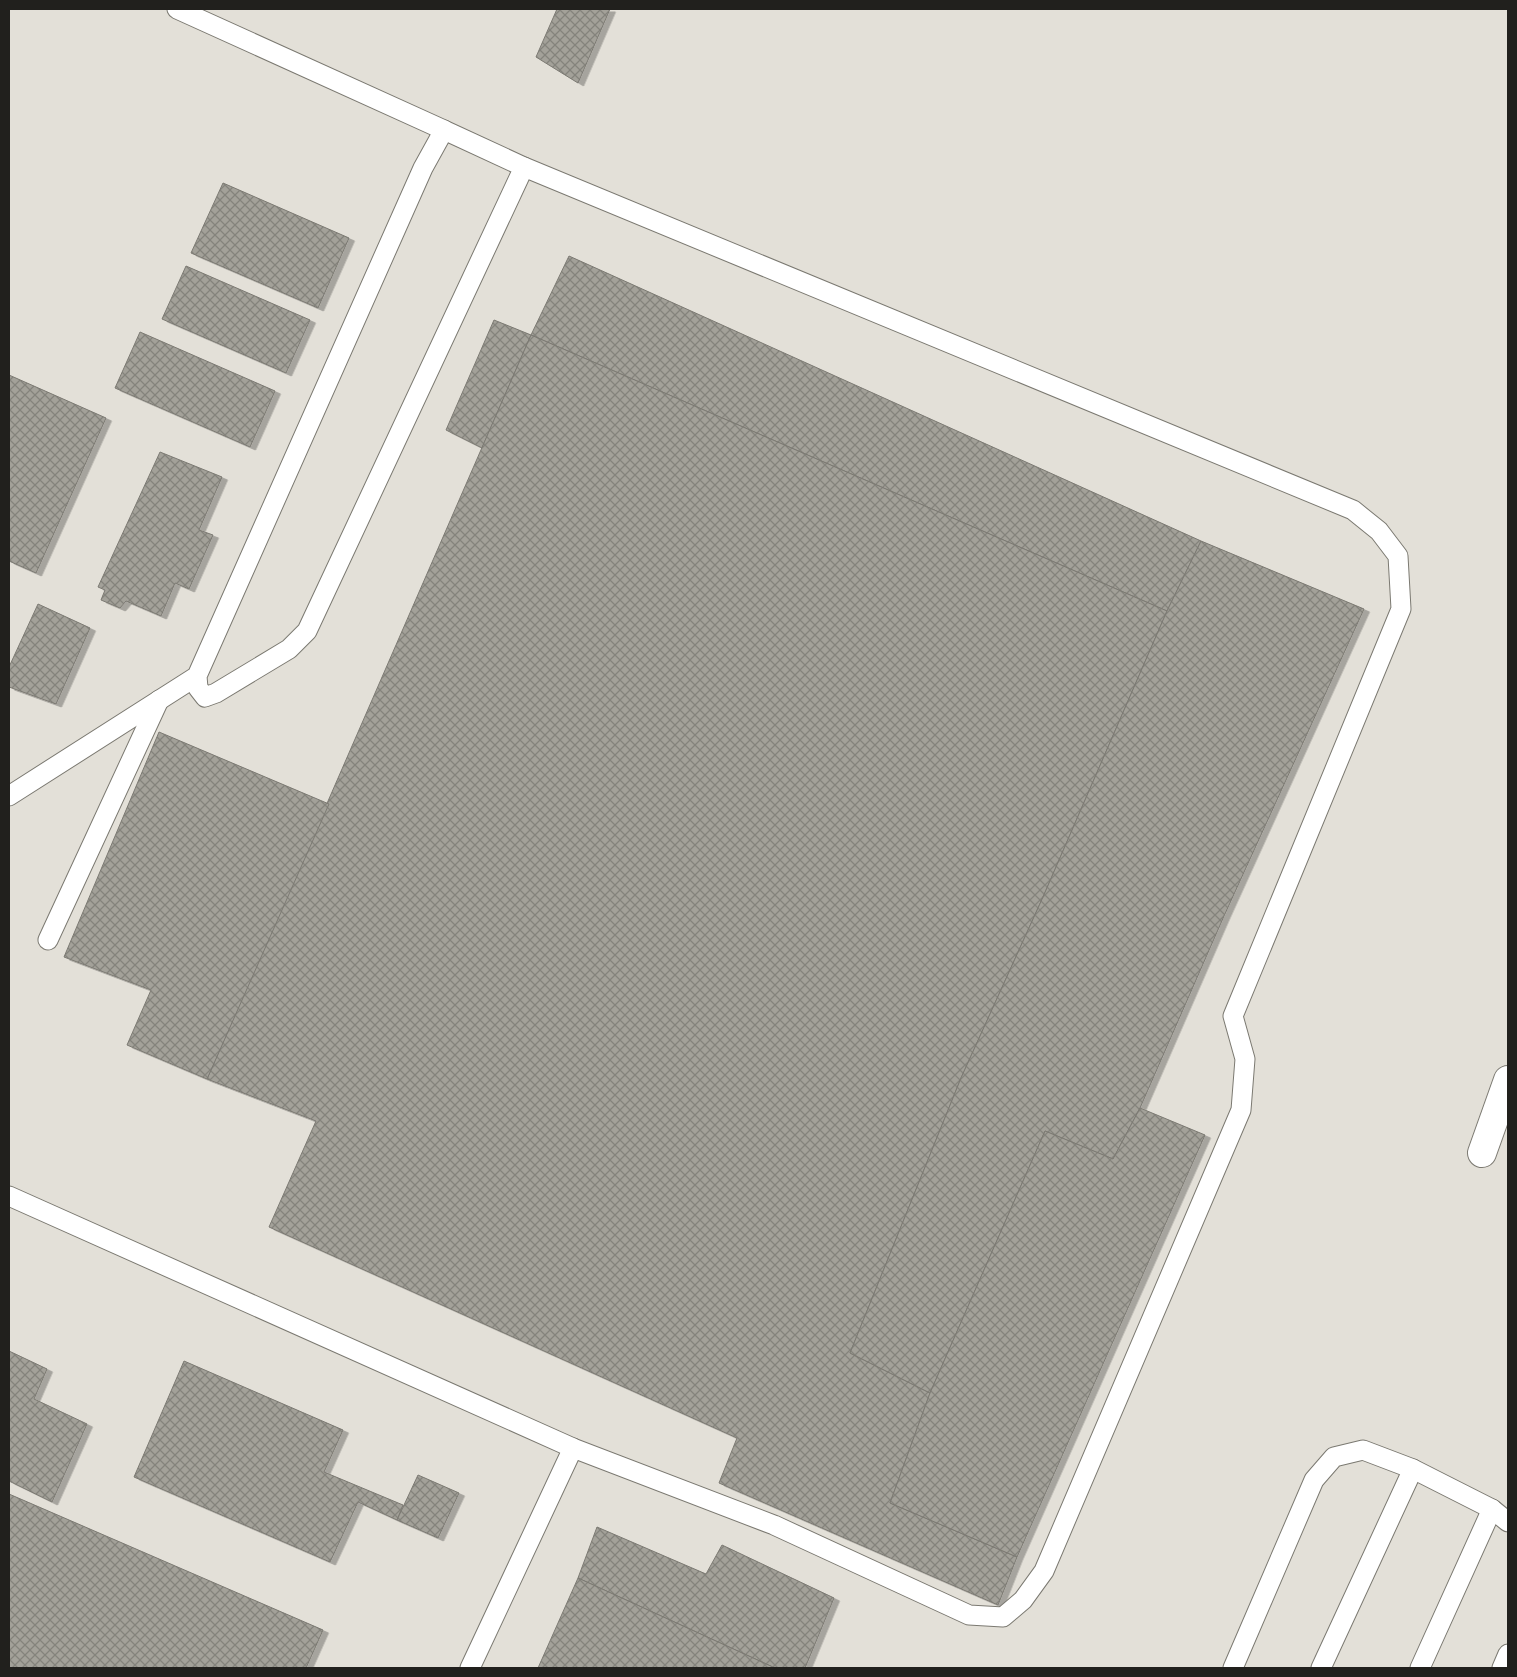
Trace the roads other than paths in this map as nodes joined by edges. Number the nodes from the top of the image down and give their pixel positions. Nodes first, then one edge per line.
1 (178, 9) edge
2 (444, 130) junction
3 (524, 167) junction
4 (197, 676) junction
5 (159, 700) junction
6 (9, 796) edge
7 (48, 940) dead end
8 (1508, 1080) edge
9 (1482, 1153) dead end
10 (9, 1196) edge
11 (573, 1448) junction
12 (1413, 1469) junction
13 (1492, 1509) junction
14 (1508, 1522) edge
15 (1508, 1654) edge
16 (470, 1668) edge
17 (1233, 1668) edge
18 (1321, 1668) edge
19 (1420, 1668) edge
20 (1502, 1668) edge

1 - 2 lane
2 - 3 lane
2 - 4 lane
3 - 4 lane
3 - 11 lane
4 - 5 lane
5 - 6 lane
5 - 7 lane
8 - 9 street
10 - 11 lane
11 - 16 lane
12 - 13 lane
12 - 17 lane
12 - 18 lane
13 - 14 lane
13 - 19 lane
15 - 20 lane

